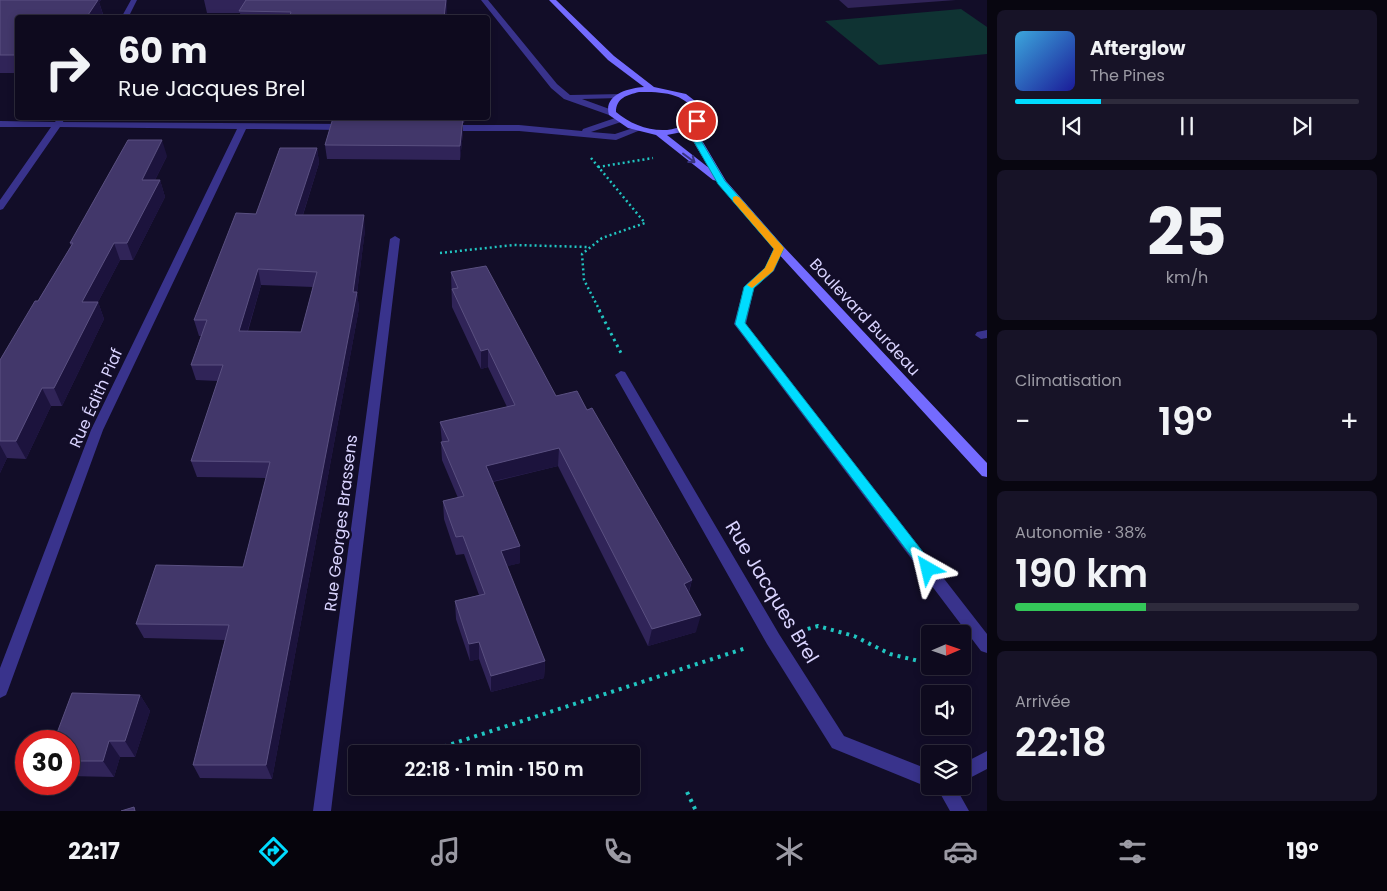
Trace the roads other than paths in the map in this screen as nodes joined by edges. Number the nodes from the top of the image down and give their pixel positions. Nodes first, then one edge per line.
1 (134, 0) edge
2 (484, 0) edge
3 (552, 0) edge
4 (126, 15) edge
5 (611, 58) junction
6 (625, 89) junction
7 (652, 90) junction
8 (567, 97) junction
9 (615, 116) junction
10 (60, 121) edge
11 (0, 124) edge
12 (689, 126) junction
13 (242, 127) junction
14 (357, 127) edge
15 (437, 128) edge
16 (639, 129) junction
17 (658, 132) junction
18 (572, 134) junction
19 (722, 182) junction
20 (0, 207) edge
21 (395, 239) dead end
22 (779, 248) junction
23 (621, 375) road end
24 (987, 472) edge
25 (987, 646) edge
26 (0, 690) edge
27 (987, 759) edge
28 (971, 769) edge
29 (921, 775) edge
30 (950, 795) edge
31 (322, 811) edge
32 (960, 811) edge

1 - 4 street
2 - 8 street
3 - 5 main road
5 - 6 main road
5 - 7 main road
6 - 7 main road
6 - 8 street
6 - 9 main road
7 - 12 main road
8 - 9 street
9 - 16 main road, Boulevard Burdeau
9 - 18 street
10 - 11 street
10 - 13 street
10 - 20 street
12 - 17 main road, Boulevard Burdeau
12 - 19 main road, Boulevard Burdeau
13 - 14 street
13 - 26 street, Rue Édith Piaf
15 - 18 street
16 - 17 main road, Boulevard Burdeau
16 - 18 street
17 -> 19 main road, Boulevard Burdeau
19 - 22 main road, Boulevard Burdeau
21 - 31 street, Rue Georges Brassens
22 - 24 main road, Boulevard Burdeau
22 - 25 street
23 - 29 street, Rue Jacques Brel
27 - 28 street
30 - 32 street

